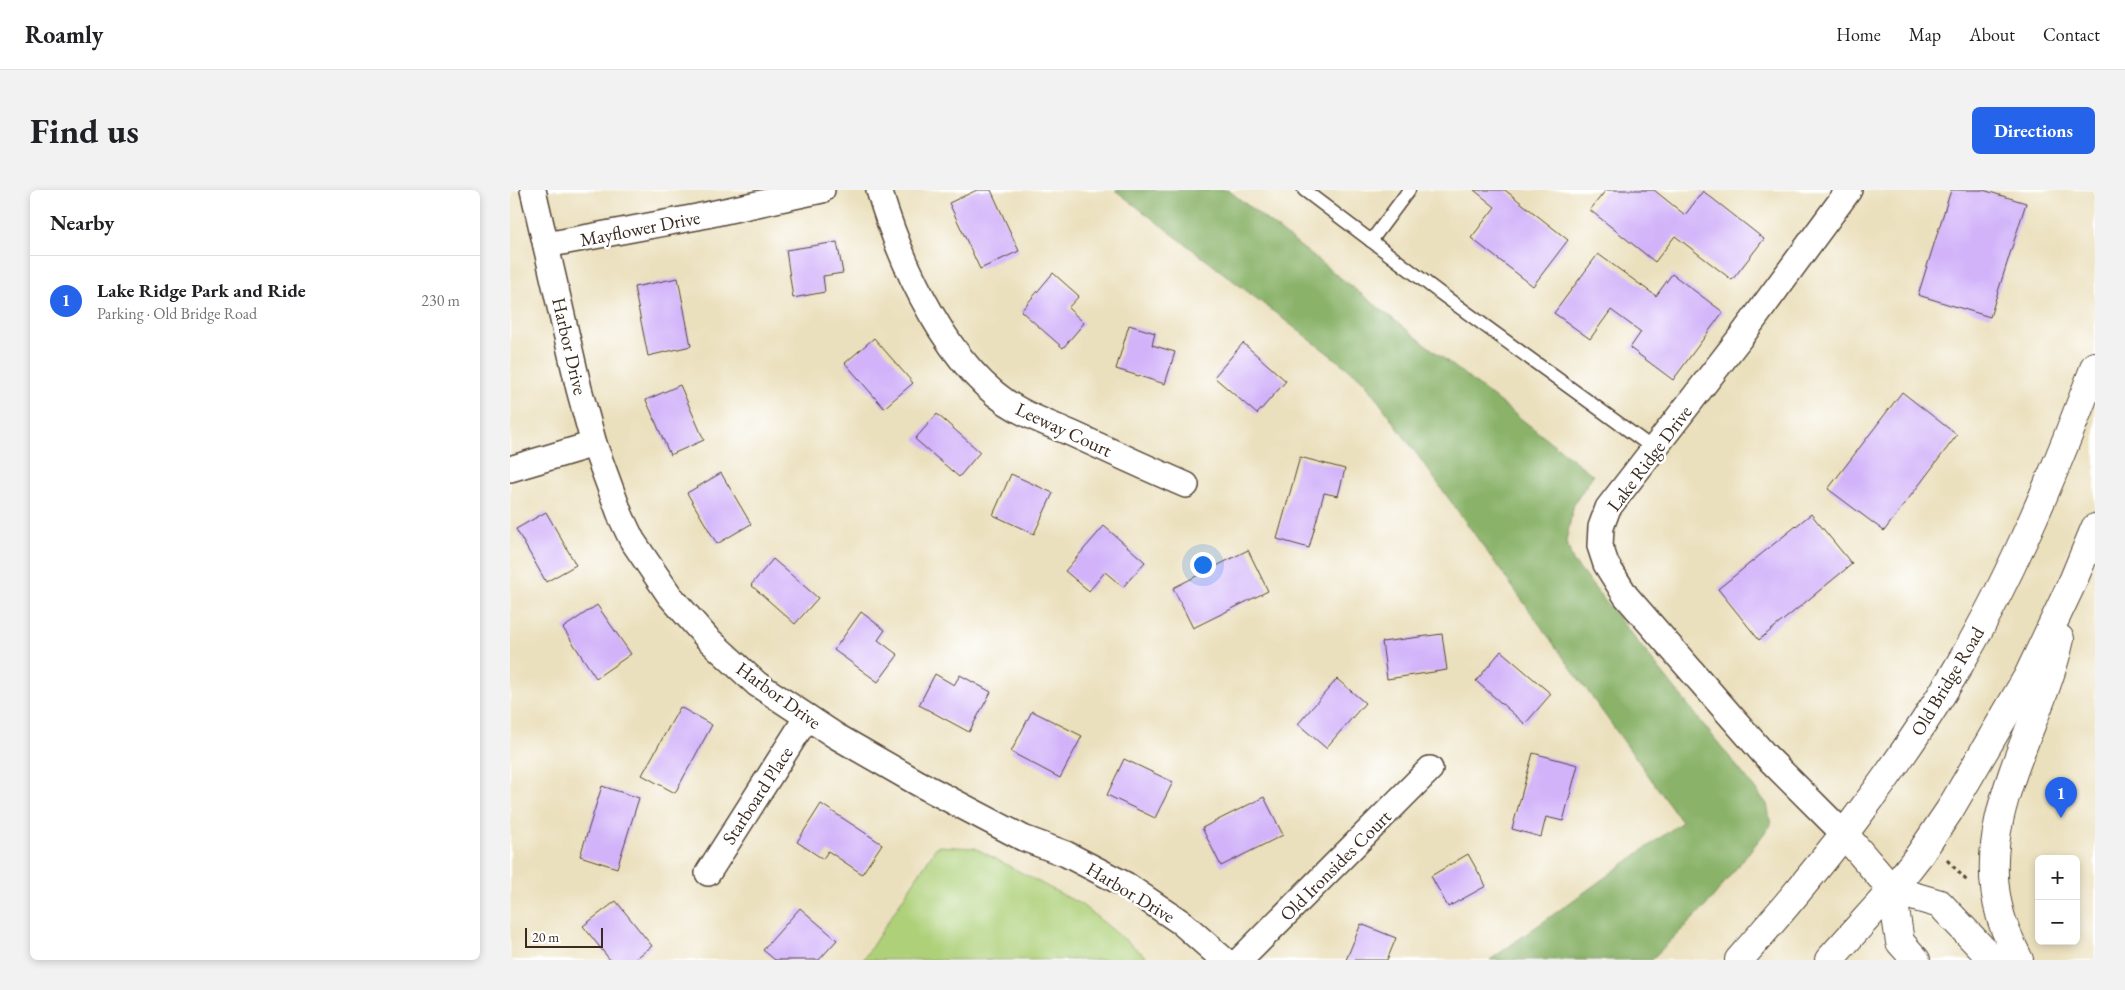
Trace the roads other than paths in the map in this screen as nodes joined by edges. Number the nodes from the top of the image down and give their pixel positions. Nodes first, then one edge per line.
1 (533, 190) edge
2 (822, 190) edge
3 (879, 190) edge
4 (1304, 190) edge
5 (1409, 190) edge
6 (1849, 190) edge
7 (1371, 241) junction
8 (546, 245) junction
9 (2095, 366) edge
10 (594, 444) junction
11 (1654, 449) junction
12 (510, 469) edge
13 (1186, 485) dead end
14 (2095, 528) edge
15 (2073, 581) junction
16 (807, 717) junction
17 (1430, 769) dead end
18 (1845, 835) junction
19 (708, 873) dead end
20 (1892, 890) junction
21 (1224, 960) edge
22 (1240, 960) edge
23 (1740, 960) edge
24 (1828, 960) edge
25 (1916, 960) edge
26 (1993, 960) edge
27 (2019, 960) edge

1 - 8 street, Harbor Drive
2 - 8 street, Mayflower Drive
3 - 13 street, Leeway Court
4 - 7 lane
5 - 7 lane
6 - 11 street, Lake Ridge Drive
7 - 11 lane
8 - 10 street, Harbor Drive
9 - 18 main road, Old Bridge Road
10 - 12 street
10 - 16 street, Harbor Drive
11 - 18 street, Lake Ridge Drive
14 - 15 main road
15 - 20 main road
15 - 27 main road
16 - 19 street, Starboard Place
16 - 21 street, Harbor Drive
17 - 22 street, Old Ironsides Court
18 - 20 main road
18 - 23 main road, Old Bridge Road
20 - 24 main road
20 - 25 main road
20 - 26 main road

